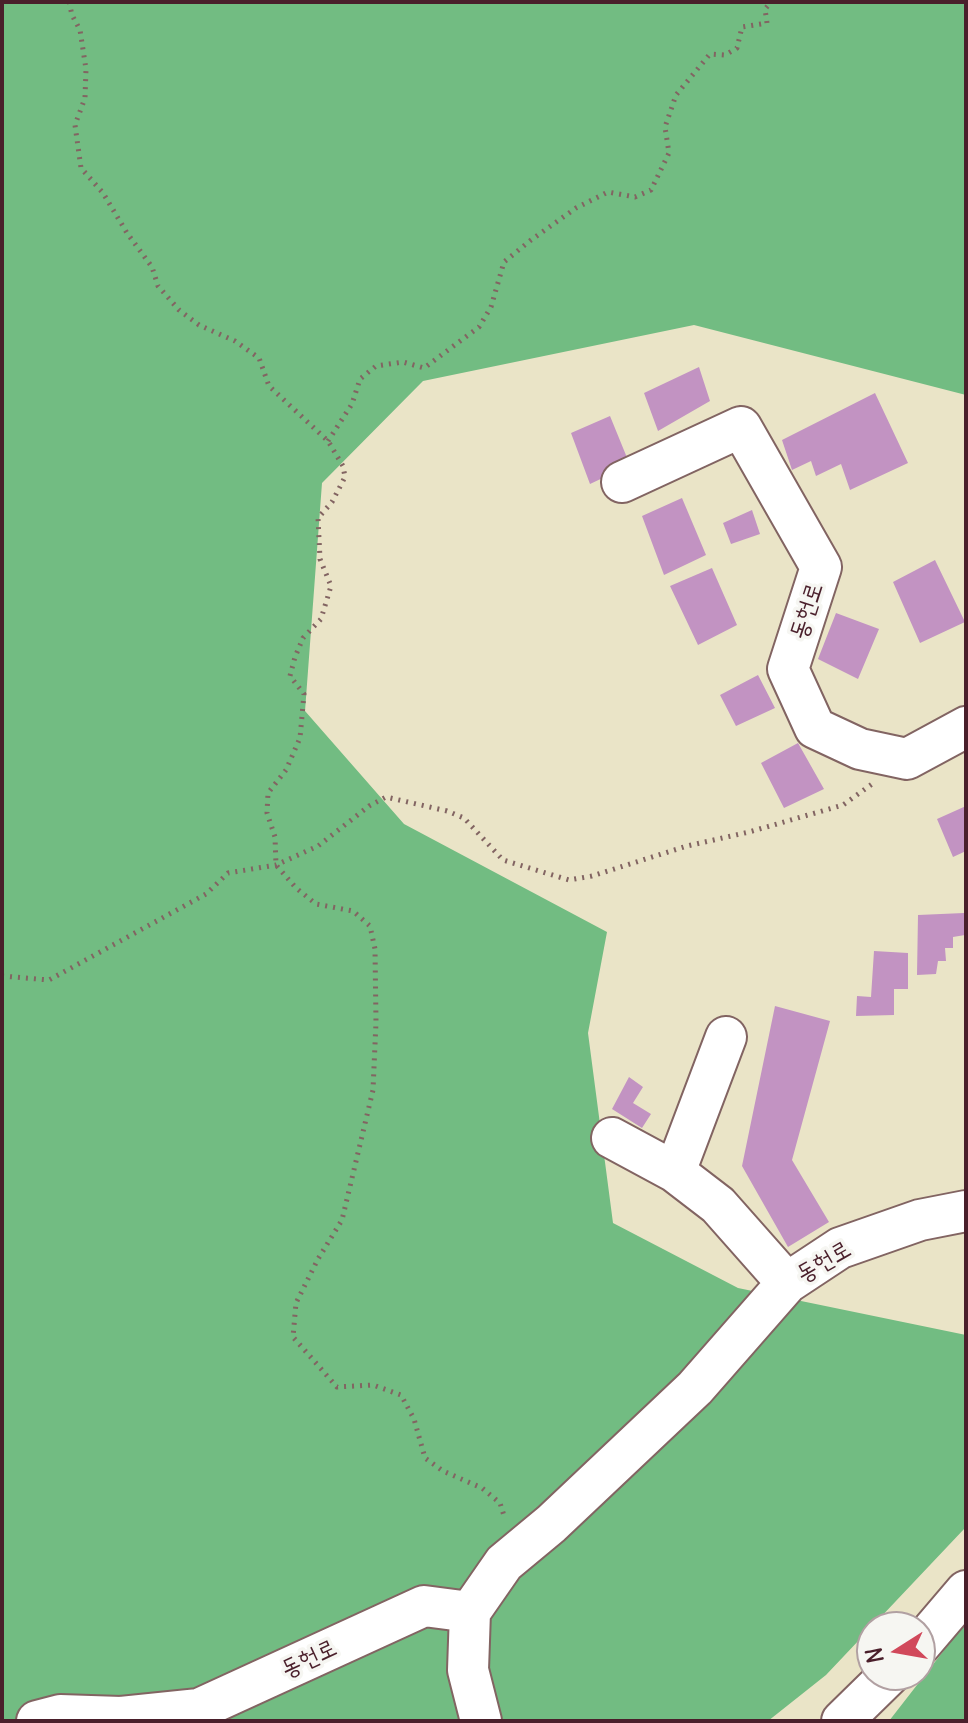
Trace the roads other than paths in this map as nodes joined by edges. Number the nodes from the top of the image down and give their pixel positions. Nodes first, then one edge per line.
1 (622, 482) dead end
2 (966, 727) edge
3 (726, 1037) dead end
4 (612, 1138) dead end
5 (675, 1172) junction
6 (966, 1211) edge
7 (787, 1283) junction
8 (966, 1591) edge
9 (470, 1612) junction
10 (936, 1626) edge
11 (873, 1691) edge
12 (37, 1721) edge
13 (481, 1721) edge
14 (842, 1721) edge

1 - 2 street, 동헌로
3 - 5 street
4 - 5 street, 동헌로
5 - 7 street, 동헌로
6 - 7 street, 동헌로
7 - 9 street
8 - 10 street
9 - 12 street, 동헌로
9 - 13 street
11 - 14 street

